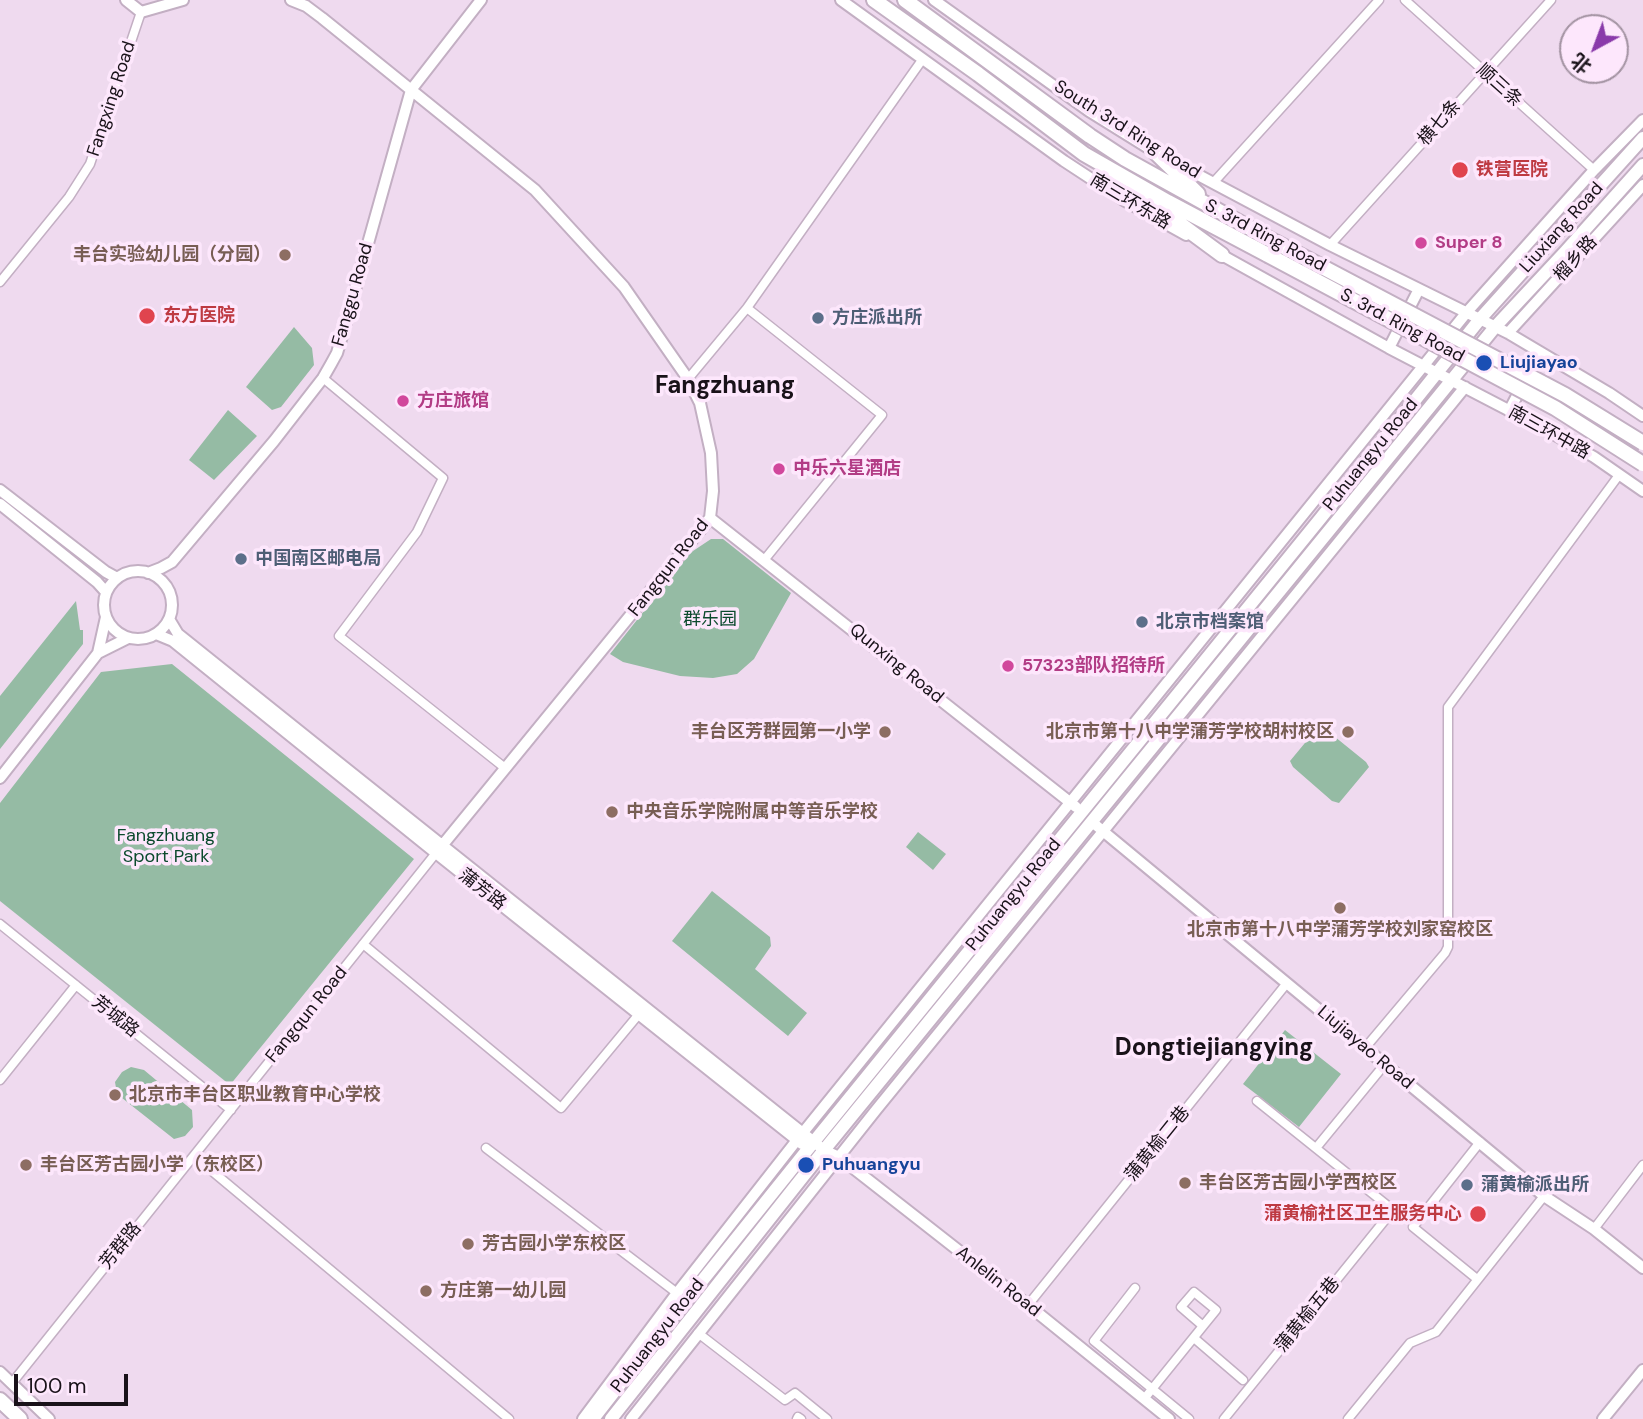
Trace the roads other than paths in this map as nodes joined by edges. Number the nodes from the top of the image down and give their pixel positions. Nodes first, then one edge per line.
1 (126, 0) edge
2 (183, 0) edge
3 (291, 0) edge
4 (481, 0) edge
5 (841, 0) edge
6 (874, 0) edge
7 (905, 0) edge
8 (934, 0) edge
9 (1379, 0) edge
10 (1405, 0) edge
11 (1551, 0) edge
12 (141, 12) junction
13 (922, 60) junction
14 (1485, 73) junction
15 (411, 90) junction
16 (1643, 120) edge
17 (1643, 138) edge
18 (1156, 152) junction
19 (1084, 154) junction
20 (1643, 165) edge
21 (1594, 170) junction
22 (1213, 183) junction
23 (1643, 185) edge
24 (1212, 207) junction
25 (1330, 245) junction
26 (1271, 249) junction
27 (1222, 255) junction
28 (0, 282) edge
29 (1419, 289) junction
30 (747, 308) junction
31 (1467, 312) junction
32 (1480, 319) junction
33 (1495, 327) junction
34 (1508, 333) junction
35 (1389, 348) junction
36 (1540, 352) junction
37 (1424, 366) junction
38 (1437, 373) junction
39 (323, 378) junction
40 (688, 379) junction
41 (1452, 380) junction
42 (1465, 387) junction
43 (1509, 411) junction
44 (1643, 416) edge
45 (1643, 443) edge
46 (1643, 464) edge
47 (1619, 475) junction
48 (0, 489) edge
49 (1643, 491) edge
50 (0, 504) edge
51 (710, 517) junction
52 (765, 559) junction
53 (172, 562) junction
54 (148, 573) junction
55 (117, 578) junction
56 (166, 587) junction
57 (106, 592) junction
58 (106, 617) junction
59 (169, 619) junction
60 (1257, 620) junction
61 (1276, 620) junction
62 (156, 634) junction
63 (128, 638) junction
64 (98, 653) junction
65 (505, 768) junction
66 (0, 778) edge
67 (1070, 803) junction
68 (1082, 812) junction
69 (1092, 822) junction
70 (1104, 832) junction
71 (439, 850) junction
72 (0, 924) edge
73 (363, 944) junction
74 (1287, 984) junction
75 (76, 985) junction
76 (639, 1014) junction
77 (1365, 1048) junction
78 (1385, 1063) junction
79 (0, 1080) edge
80 (1257, 1101) dead end
81 (230, 1110) junction
82 (800, 1136) junction
83 (1480, 1142) junction
84 (811, 1145) junction
85 (486, 1147) dead end
86 (1316, 1148) junction
87 (824, 1150) junction
88 (194, 1156) junction
89 (839, 1157) junction
90 (1643, 1165) edge
91 (1544, 1196) junction
92 (1594, 1229) junction
93 (1643, 1268) edge
94 (1477, 1279) junction
95 (1135, 1289) dead end
96 (677, 1293) junction
97 (1028, 1305) junction
98 (653, 1325) junction
99 (1203, 1326) dead end
100 (698, 1333) junction
101 (1194, 1338) junction
102 (645, 1352) junction
103 (1643, 1370) edge
104 (0, 1372) edge
105 (1243, 1380) dead end
106 (12, 1383) junction
107 (1152, 1389) junction
108 (1144, 1399) junction
109 (0, 1400) edge
110 (20, 1419) edge
111 (49, 1419) edge
112 (509, 1419) edge
113 (583, 1419) edge
114 (593, 1419) edge
115 (611, 1419) edge
116 (631, 1419) edge
117 (827, 1419) edge
118 (1169, 1419) edge
119 (1189, 1419) edge
120 (1224, 1419) edge
121 (1348, 1419) edge
122 (1603, 1419) edge

1 - 12 street
2 - 12 street
3 - 15 street
4 - 15 street, Fanggu Road
5 - 13 street, 南三环东路
6 - 19 highway, S. 3rd Ring Road
7 - 24 highway, S. 3rd Ring Road
8 - 18 street, South 3rd Ring Road
9 - 22 street
10 - 14 street, 顺三条
11 - 14 street, 横七条
12 - 28 street, Fangxing Road
13 - 27 street, 南三环东路
13 - 30 street
14 - 21 street, 顺三条
14 - 25 street, 横七条
15 - 39 street, Fanggu Road
15 - 40 street, Fangqun Road
16 - 21 street
17 - 32 main road, Liuxiang Road
18 - 22 street, South 3rd Ring Road
18 - 24 highway
19 - 26 highway, S. 3rd Ring Road
19 - 27 highway
20 - 33 main road, Liuxiang Road
21 - 31 street
22 - 25 street, South 3rd Ring Road
23 - 34 street, 榴乡路
24 - 26 highway, S. 3rd Ring Road
25 - 29 street, South 3rd Ring Road
26 - 45 highway, S. 3rd Ring Road, bridge
26 - 46 highway, S. 3rd. Ring Road, bridge
27 - 35 street, 南三环东路
29 - 31 street, South 3rd Ring Road
29 - 35 street
30 - 40 street
30 - 52 street
31 - 32 street, South 3rd Ring Road
31 - 37 street
32 - 33 street, South 3rd Ring Road
32 - 38 main road, Liuxiang Road
33 - 34 street
33 - 41 main road, Liuxiang Road
34 - 36 street
35 - 37 street, 南三环东路
36 - 43 street
36 - 44 street
37 - 38 street, 南三环东路
37 - 67 street
38 - 41 street, 南三环东路
38 - 68 main road, Puhuangyu Road
39 - 53 street, Fanggu Road
39 - 65 street
40 - 51 street, Fangqun Road
41 - 42 street, 南三环中路
41 - 60 main road, Puhuangyu Road
42 - 43 street, 南三环中路
42 - 61 street
43 - 47 street, 南三环中路
47 - 49 street, 南三环中路
47 - 77 street
48 - 55 street
50 - 57 street
51 - 52 street, Qunxing Road
51 - 65 street, Fangqun Road
52 - 67 street, Qunxing Road
53 - 54 street
53 - 56 street
54 - 55 street
54 - 56 street
55 - 57 street
56 - 59 street
57 - 58 street
58 - 63 street
58 - 64 street
59 - 62 street
59 - 71 street, 蒲芳路
60 - 61 street
60 - 69 main road, Puhuangyu Road
61 - 70 street
62 - 63 street
62 - 71 street, 蒲芳路
63 - 64 street
64 - 66 street
65 - 71 street, Fangqun Road
67 - 68 street, Qunxing Road
67 - 82 street
68 - 84 main road, Puhuangyu Road
69 - 70 street, Liujiayao Road
69 - 87 main road, Puhuangyu Road
70 - 74 street, Liujiayao Road
70 - 89 street
71 - 73 street, Fangqun Road
71 - 76 street, 蒲芳路
71 - 82 street, 蒲芳路
72 - 75 street, 芳城路
73 - 76 street
73 - 81 street, Fangqun Road
74 - 77 street, Liujiayao Road
74 - 97 street, 蒲黄榆二巷
75 - 79 street
75 - 81 street, 芳城路
76 - 82 street, 蒲芳路
77 - 78 street, Liujiayao Road
78 - 83 street, Liujiayao Road
78 - 86 street
80 - 86 street
81 - 88 street, 芳群路
82 - 84 street, 蒲芳路
82 - 96 street
83 - 91 street, Liujiayao Road
83 - 94 street
84 - 87 street, 蒲芳路
84 - 102 main road, Puhuangyu Road
85 - 96 street
86 - 120 street, 蒲黄榆五巷
87 - 89 street, Anlelin Road
87 - 115 main road, Puhuangyu Road
88 - 106 street, 芳群路
88 - 112 street
89 - 97 street, Anlelin Road
89 - 100 street
90 - 92 street
91 - 92 street, Liujiayao Road
91 - 94 street
92 - 93 street, Liujiayao Road
94 - 121 street
95 - 107 street
96 - 98 street
97 - 108 street, Anlelin Road
98 - 102 main road
98 - 113 street
99 - 101 street
100 - 116 street
100 - 117 street
101 - 105 street
101 - 107 street
102 - 114 main road, Puhuangyu Road
103 - 122 street
104 - 106 street
106 - 111 street
107 - 108 street
107 - 119 street
108 - 118 street, Anlelin Road
109 - 110 highway

